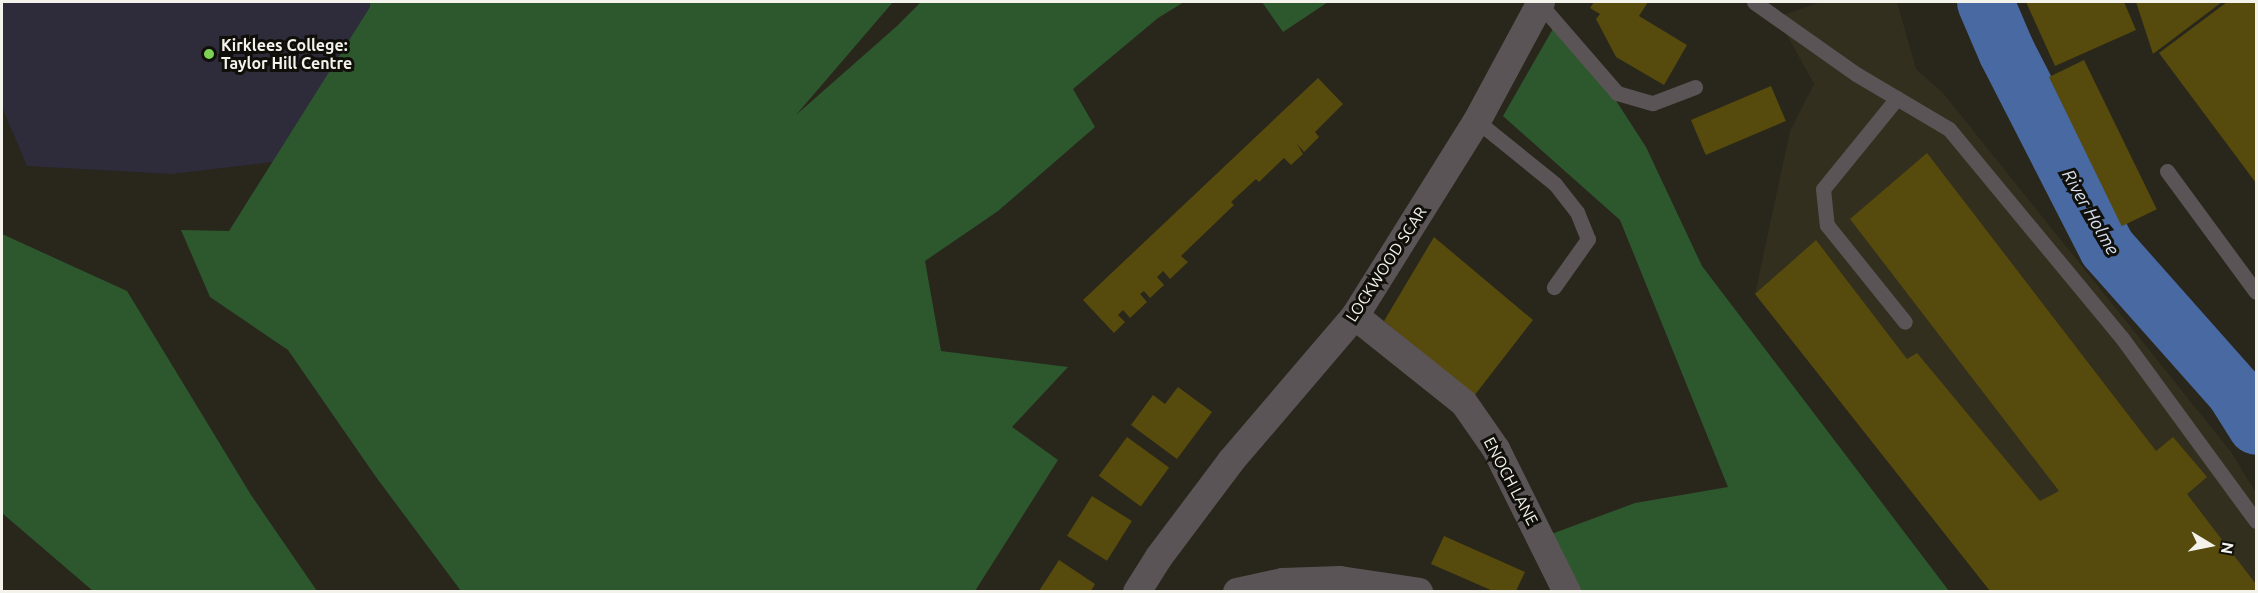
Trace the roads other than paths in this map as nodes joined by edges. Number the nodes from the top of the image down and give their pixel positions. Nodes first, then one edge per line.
1 (1754, 2) edge
2 (1540, 3) edge
3 (1695, 87) dead end
4 (1897, 98) junction
5 (1477, 121) junction
6 (2167, 171) dead end
7 (1554, 287) dead end
8 (2256, 292) edge
9 (1355, 316) junction
10 (1905, 322) dead end
11 (2256, 521) edge
12 (1137, 591) edge
13 (1237, 591) edge
14 (1419, 591) edge
15 (1567, 591) edge

1 - 4 lane
2 - 3 lane
2 - 5 street, LOCKWOOD SCAR
4 - 10 lane
4 - 11 lane
5 - 7 lane
5 - 9 street, LOCKWOOD SCAR
6 - 8 lane
9 - 12 street, LOCKWOOD SCAR
9 - 15 street, ENOCH LANE
13 - 14 street

